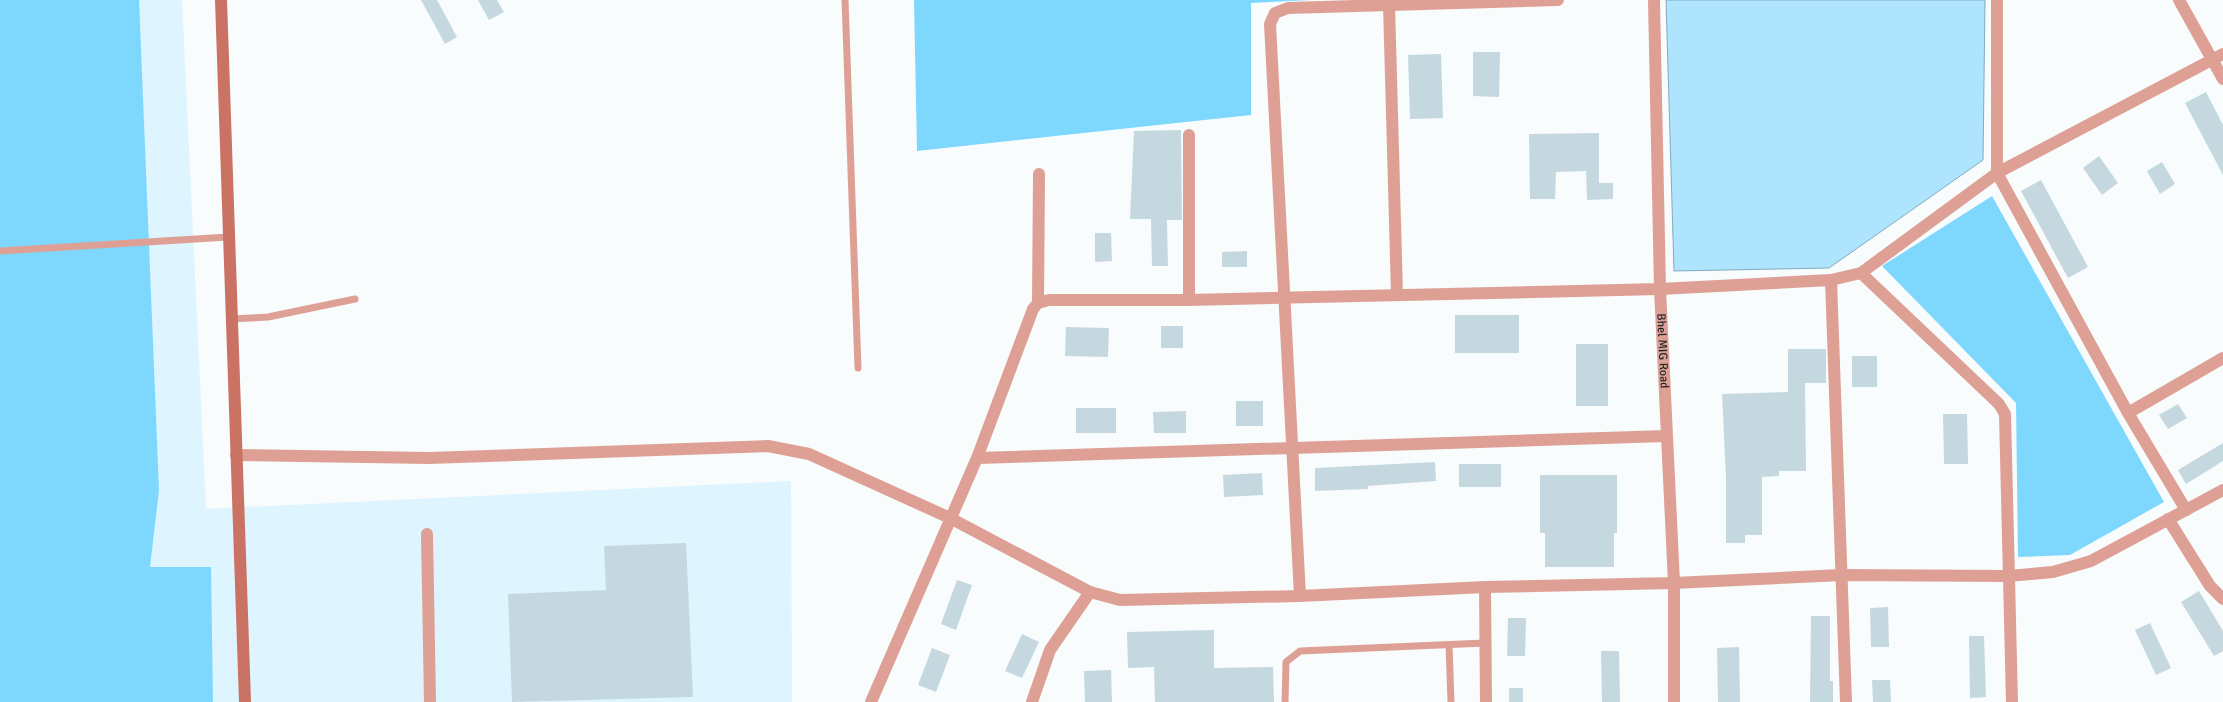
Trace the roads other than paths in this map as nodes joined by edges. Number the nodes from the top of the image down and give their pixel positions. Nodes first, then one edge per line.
1 (221, 0) edge
2 (845, 0) edge
3 (1558, 0) edge
4 (1654, 0) edge
5 (1997, 0) edge
6 (2179, 0) edge
7 (1389, 5) junction
8 (2223, 54) edge
9 (2212, 60) junction
10 (2223, 79) edge
11 (1189, 135) dead end
12 (1997, 173) junction
13 (1039, 174) dead end
14 (228, 237) junction
15 (0, 251) edge
16 (1861, 273) junction
17 (1830, 280) junction
18 (1660, 289) junction
19 (1396, 294) junction
20 (1284, 298) junction
21 (355, 299) dead end
22 (1189, 300) junction
23 (1038, 303) junction
24 (231, 319) junction
25 (2223, 358) edge
26 (858, 368) dead end
27 (2128, 413) junction
28 (1666, 436) junction
29 (1293, 450) junction
30 (236, 455) junction
31 (977, 458) junction
32 (2223, 490) edge
33 (2186, 510) junction
34 (950, 518) junction
35 (2168, 519) junction
36 (427, 534) dead end
37 (1842, 575) junction
38 (2008, 576) junction
39 (1674, 583) junction
40 (1485, 587) junction
41 (1090, 592) junction
42 (1300, 596) junction
43 (2223, 599) edge
44 (1485, 643) junction
45 (1449, 645) junction
46 (245, 702) edge
47 (430, 702) edge
48 (872, 702) edge
49 (1032, 702) edge
50 (1285, 702) edge
51 (1451, 702) edge
52 (1486, 702) edge
53 (1674, 702) edge
54 (1846, 702) edge
55 (2012, 702) edge

1 - 14 street
2 - 26 lane
3 - 7 street
4 - 18 street, Bhel MIG Road
5 - 12 street
6 - 9 street
7 - 19 street
7 - 20 street
8 - 9 street
9 - 10 street
9 - 12 street
11 - 22 street
12 - 16 street
12 - 27 street
13 - 23 street
14 - 15 lane
14 - 24 street
16 - 17 street
16 - 38 street
17 - 18 street
17 - 37 street
18 - 19 street
18 - 28 street, Bhel MIG Road
19 - 20 street
20 - 22 street
20 - 29 street
21 - 24 lane
22 - 23 street
23 - 31 street
24 - 30 street
25 - 27 street
27 - 33 street
28 - 29 street
28 - 39 street, Bhel MIG Road
29 - 31 street
29 - 42 street
30 - 34 street
30 - 46 street
31 - 34 street
32 - 33 street
33 - 35 street
34 - 41 street
34 - 48 street
35 - 38 street
35 - 43 street
36 - 47 street
37 - 38 street
37 - 39 street
37 - 54 street
38 - 55 street
39 - 40 street
39 - 53 street, Bhel MIG Road
40 - 42 street
40 - 44 street
41 - 42 street
41 - 49 street
44 - 45 lane
44 - 52 street
45 - 50 lane
45 - 51 lane

